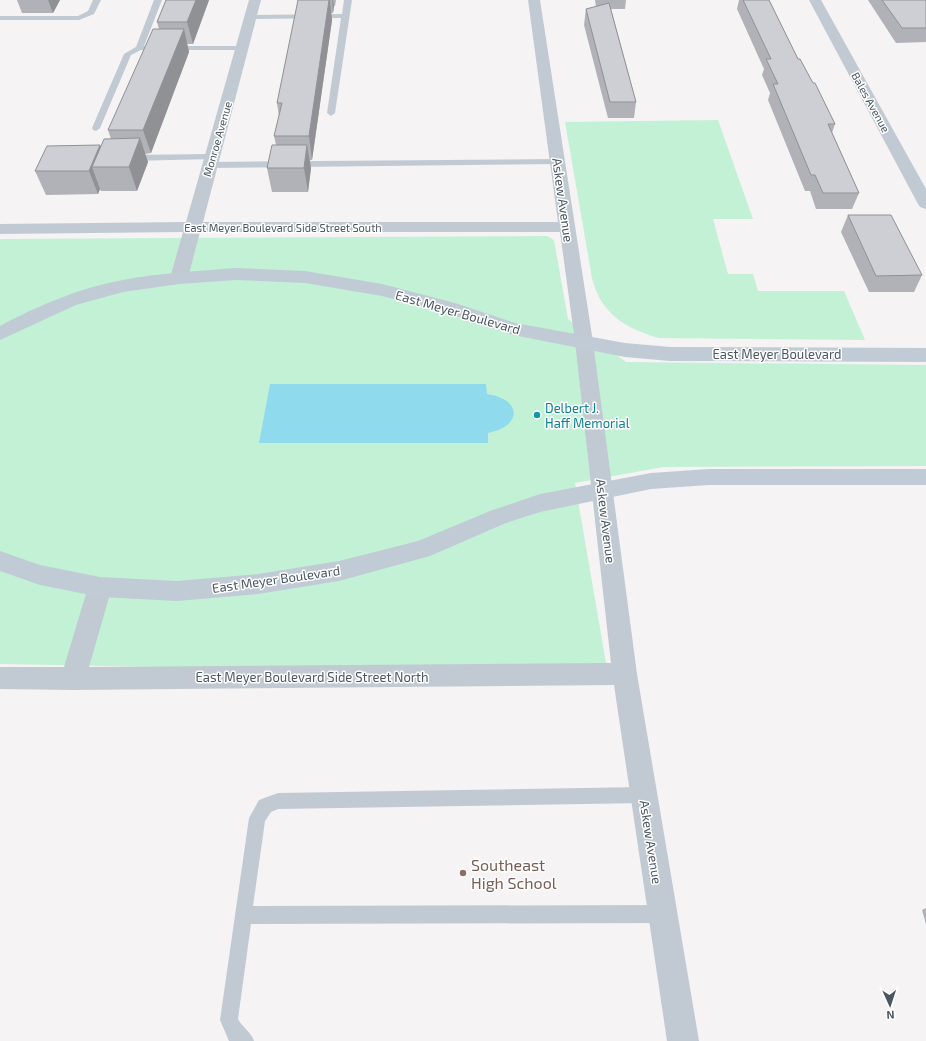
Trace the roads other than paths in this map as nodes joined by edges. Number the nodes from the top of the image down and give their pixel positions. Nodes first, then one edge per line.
1 (97, 0) edge
2 (158, 0) edge
3 (255, 0) edge
4 (348, 0) edge
5 (534, 0) edge
6 (815, 0) edge
7 (345, 16) junction
8 (250, 17) junction
9 (0, 18) edge
10 (139, 48) junction
11 (242, 48) junction
12 (331, 113) dead end
13 (96, 128) dead end
14 (121, 159) edge
15 (210, 161) junction
16 (558, 162) junction
17 (926, 204) edge
18 (192, 227) junction
19 (567, 227) junction
20 (0, 229) edge
21 (178, 278) junction
22 (0, 334) edge
23 (584, 342) junction
24 (926, 355) edge
25 (926, 478) edge
26 (602, 490) junction
27 (0, 561) edge
28 (100, 587) junction
29 (625, 674) junction
30 (0, 678) edge
31 (73, 679) junction
32 (644, 795) junction
33 (663, 914) junction
34 (244, 915) junction
35 (245, 1041) edge
36 (683, 1041) edge

1 - 9 lane
2 - 10 lane
3 - 8 street, Monroe Avenue
4 - 7 lane
5 - 16 street, Askew Avenue
6 - 17 street, Bales Avenue
7 - 8 lane
7 - 12 lane
8 - 11 street, Monroe Avenue
10 - 11 lane
10 - 13 lane
11 - 15 street, Monroe Avenue
14 - 15 lane
15 - 16 lane
15 - 18 street, Monroe Avenue
16 - 19 street, Askew Avenue
18 - 19 street, East Meyer Boulevard Side Street South
18 - 20 street, East Meyer Boulevard Side Street South
18 - 21 street, Monroe Avenue
19 - 23 street, Askew Avenue
21 - 22 main road, East Meyer Boulevard
21 - 23 main road, East Meyer Boulevard
23 - 24 main road, East Meyer Boulevard
23 - 26 street, Askew Avenue
25 - 26 main road, East Meyer Boulevard
26 - 28 main road, East Meyer Boulevard
26 - 29 street, Askew Avenue
27 - 28 main road, East Meyer Boulevard
28 - 31 street
29 - 31 street, East Meyer Boulevard Side Street North
29 - 32 street, Askew Avenue
30 - 31 street, East Meyer Boulevard Side Street North
32 - 33 street, Askew Avenue
32 - 34 lane
33 - 34 lane
33 - 36 street, Askew Avenue
34 - 35 lane

